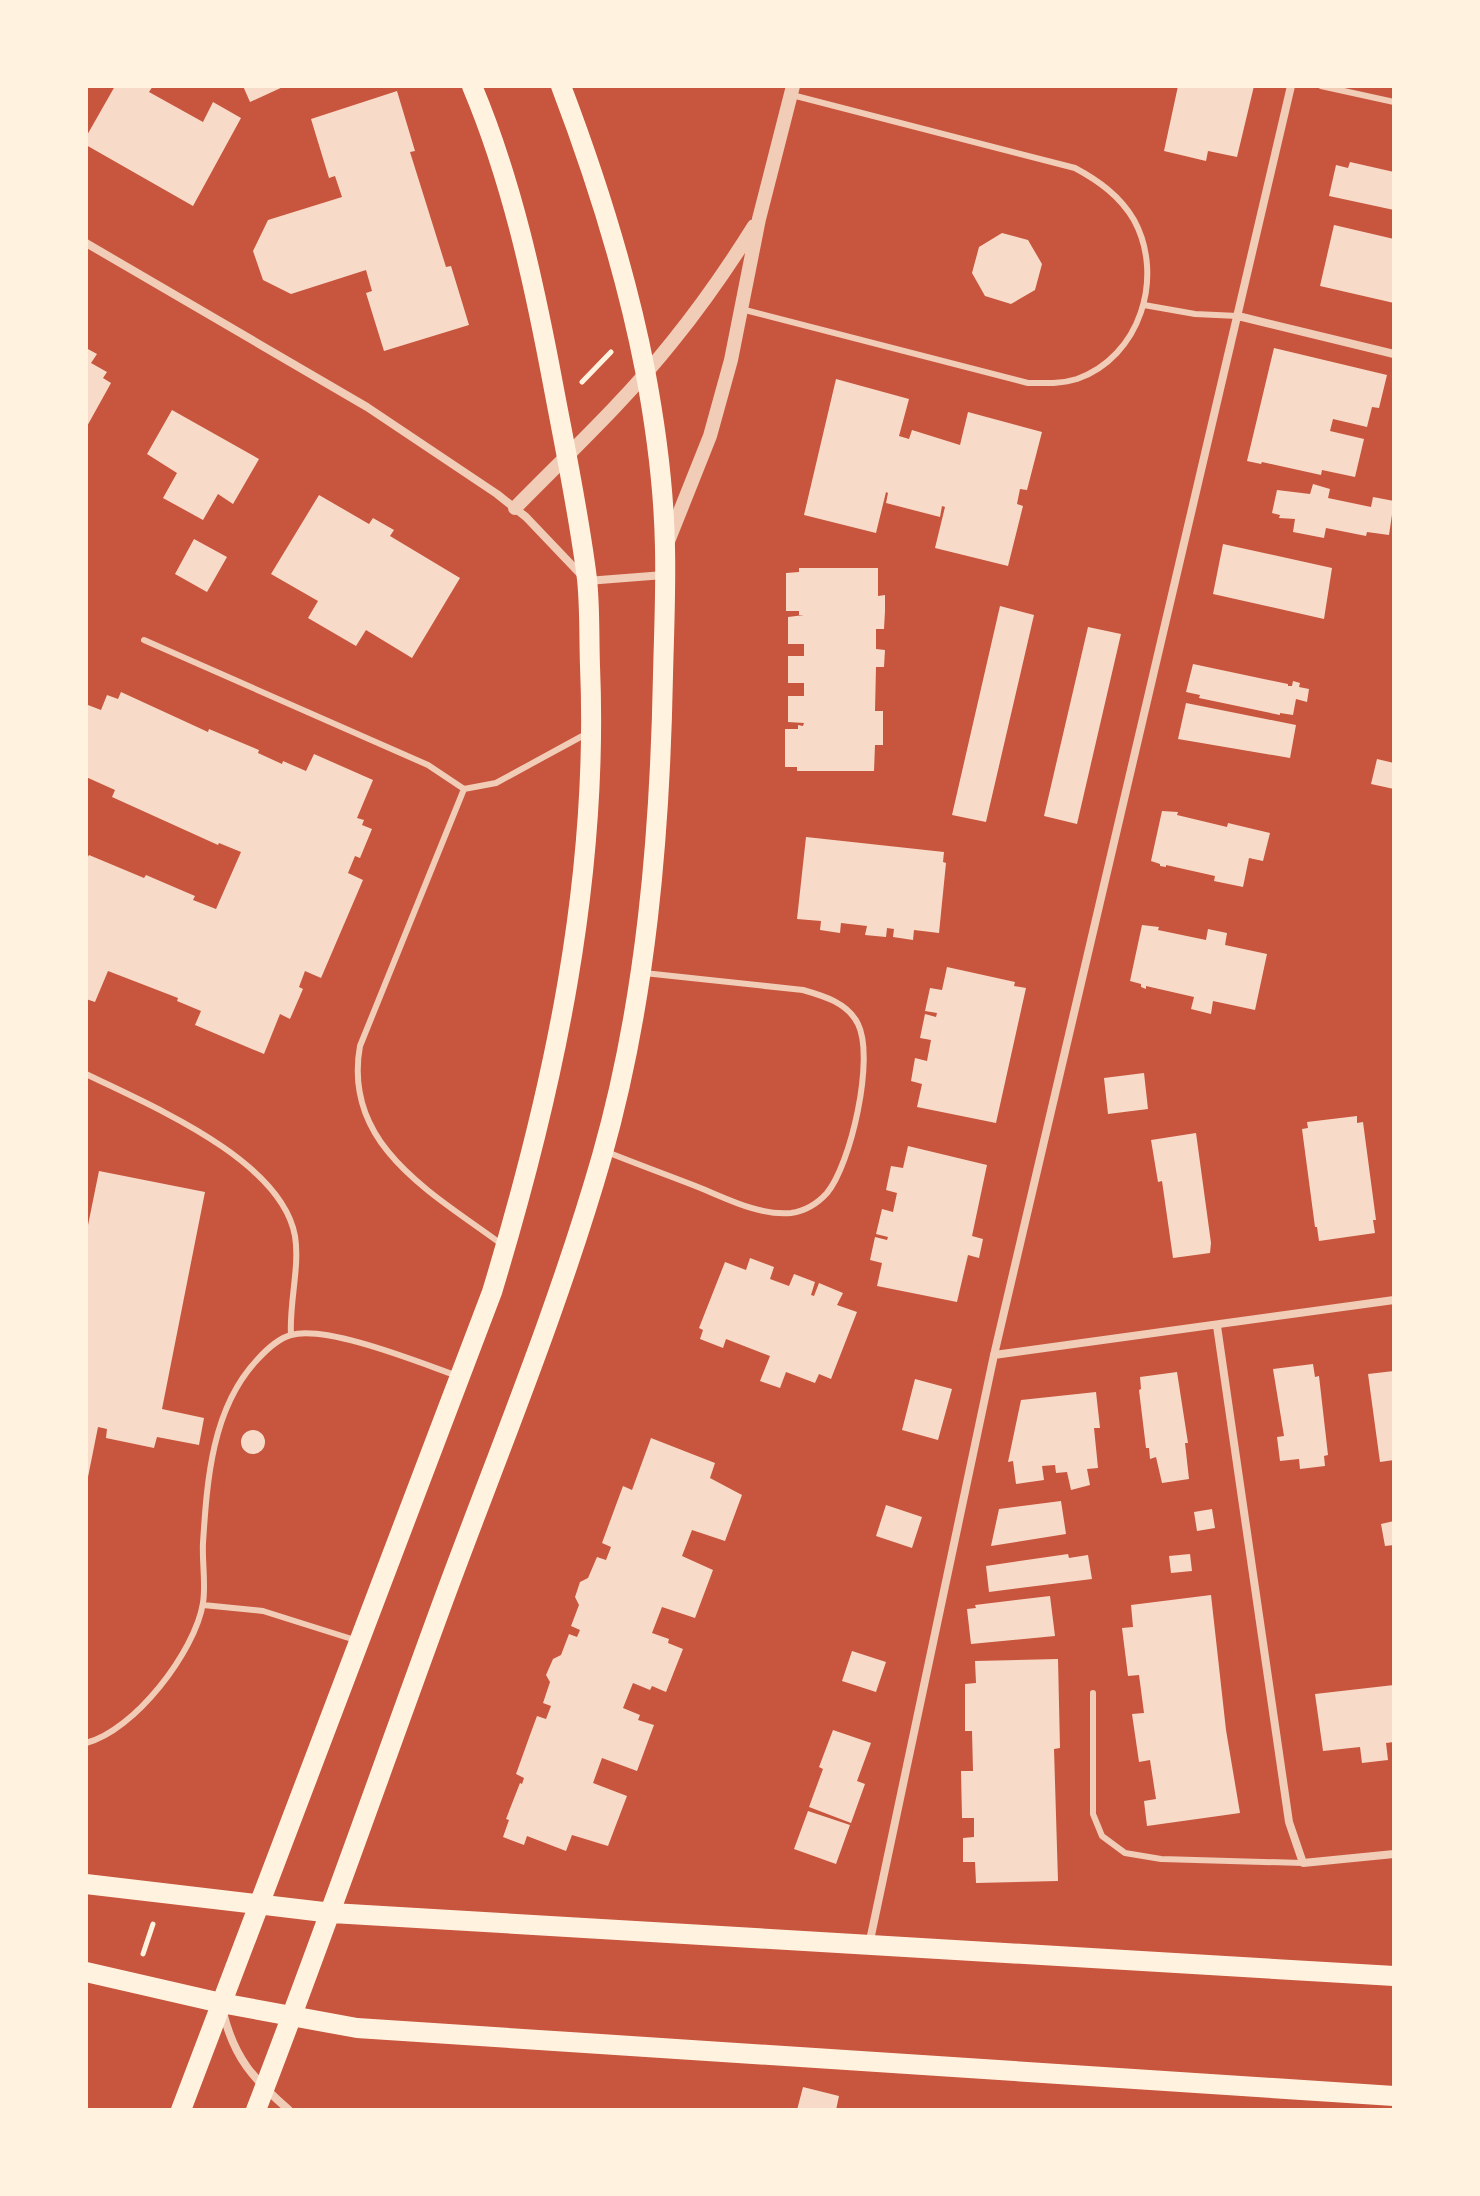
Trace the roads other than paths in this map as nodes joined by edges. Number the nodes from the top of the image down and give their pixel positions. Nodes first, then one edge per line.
1 (472, 86) edge
2 (561, 86) edge
3 (1291, 86) edge
4 (1321, 86) edge
5 (792, 91) edge
6 (1394, 102) edge
7 (759, 219) junction
8 (86, 243) edge
9 (1144, 305) junction
10 (741, 309) junction
11 (1238, 316) junction
12 (1394, 354) edge
13 (645, 374) junction
14 (566, 456) junction
15 (515, 508) junction
16 (665, 548) junction
17 (665, 575) junction
18 (587, 581) junction
19 (144, 640) dead end
20 (593, 730) junction
21 (464, 789) junction
22 (640, 973) junction
23 (86, 1074) edge
24 (603, 1151) junction
25 (506, 1247) junction
26 (1394, 1300) edge
27 (1217, 1326) junction
28 (291, 1335) junction
29 (994, 1355) junction
30 (460, 1377) junction
31 (203, 1605) junction
32 (359, 1641) junction
33 (1093, 1693) dead end
34 (86, 1743) edge
35 (1394, 1854) edge
36 (1303, 1863) junction
37 (86, 1884) edge
38 (259, 1903) junction
39 (332, 1913) junction
40 (869, 1945) junction
41 (86, 1972) edge
42 (1394, 1976) edge
43 (221, 2003) junction
44 (292, 2017) junction
45 (264, 2089) junction
46 (1394, 2096) edge
47 (181, 2110) edge
48 (256, 2110) edge
49 (289, 2110) edge

1 - 14 main road
2 - 13 main road
3 - 11 street
4 - 6 lane
5 - 7 street
5 - 9 lane
7 - 10 street
7 - 13 street
8 - 15 street
9 - 10 lane
9 - 11 lane
10 - 16 street
11 - 12 street
11 - 29 street
13 - 14 street
13 - 16 main road
14 - 15 street
14 - 18 main road
15 - 18 street
16 - 17 main road
17 - 18 street
17 - 22 main road
18 - 20 main road
19 - 21 lane
20 - 21 lane
20 - 25 main road
21 - 25 lane
22 - 24 main road
22 - 24 lane
23 - 28 lane
24 - 39 main road
25 - 30 main road
26 - 27 street
27 - 29 street
27 - 36 street
28 - 30 lane
28 - 31 lane
29 - 40 street
30 - 32 main road
31 - 32 lane
31 - 34 lane
32 - 38 main road
33 - 36 lane
35 - 36 street
37 - 38 main road
38 - 39 main road
38 - 43 main road
39 - 40 main road
39 - 44 main road
40 - 42 main road
41 - 43 main road
43 - 44 main road
43 - 45 street
43 - 47 main road
44 - 45 main road
44 - 46 main road
45 - 48 main road
45 - 49 street

